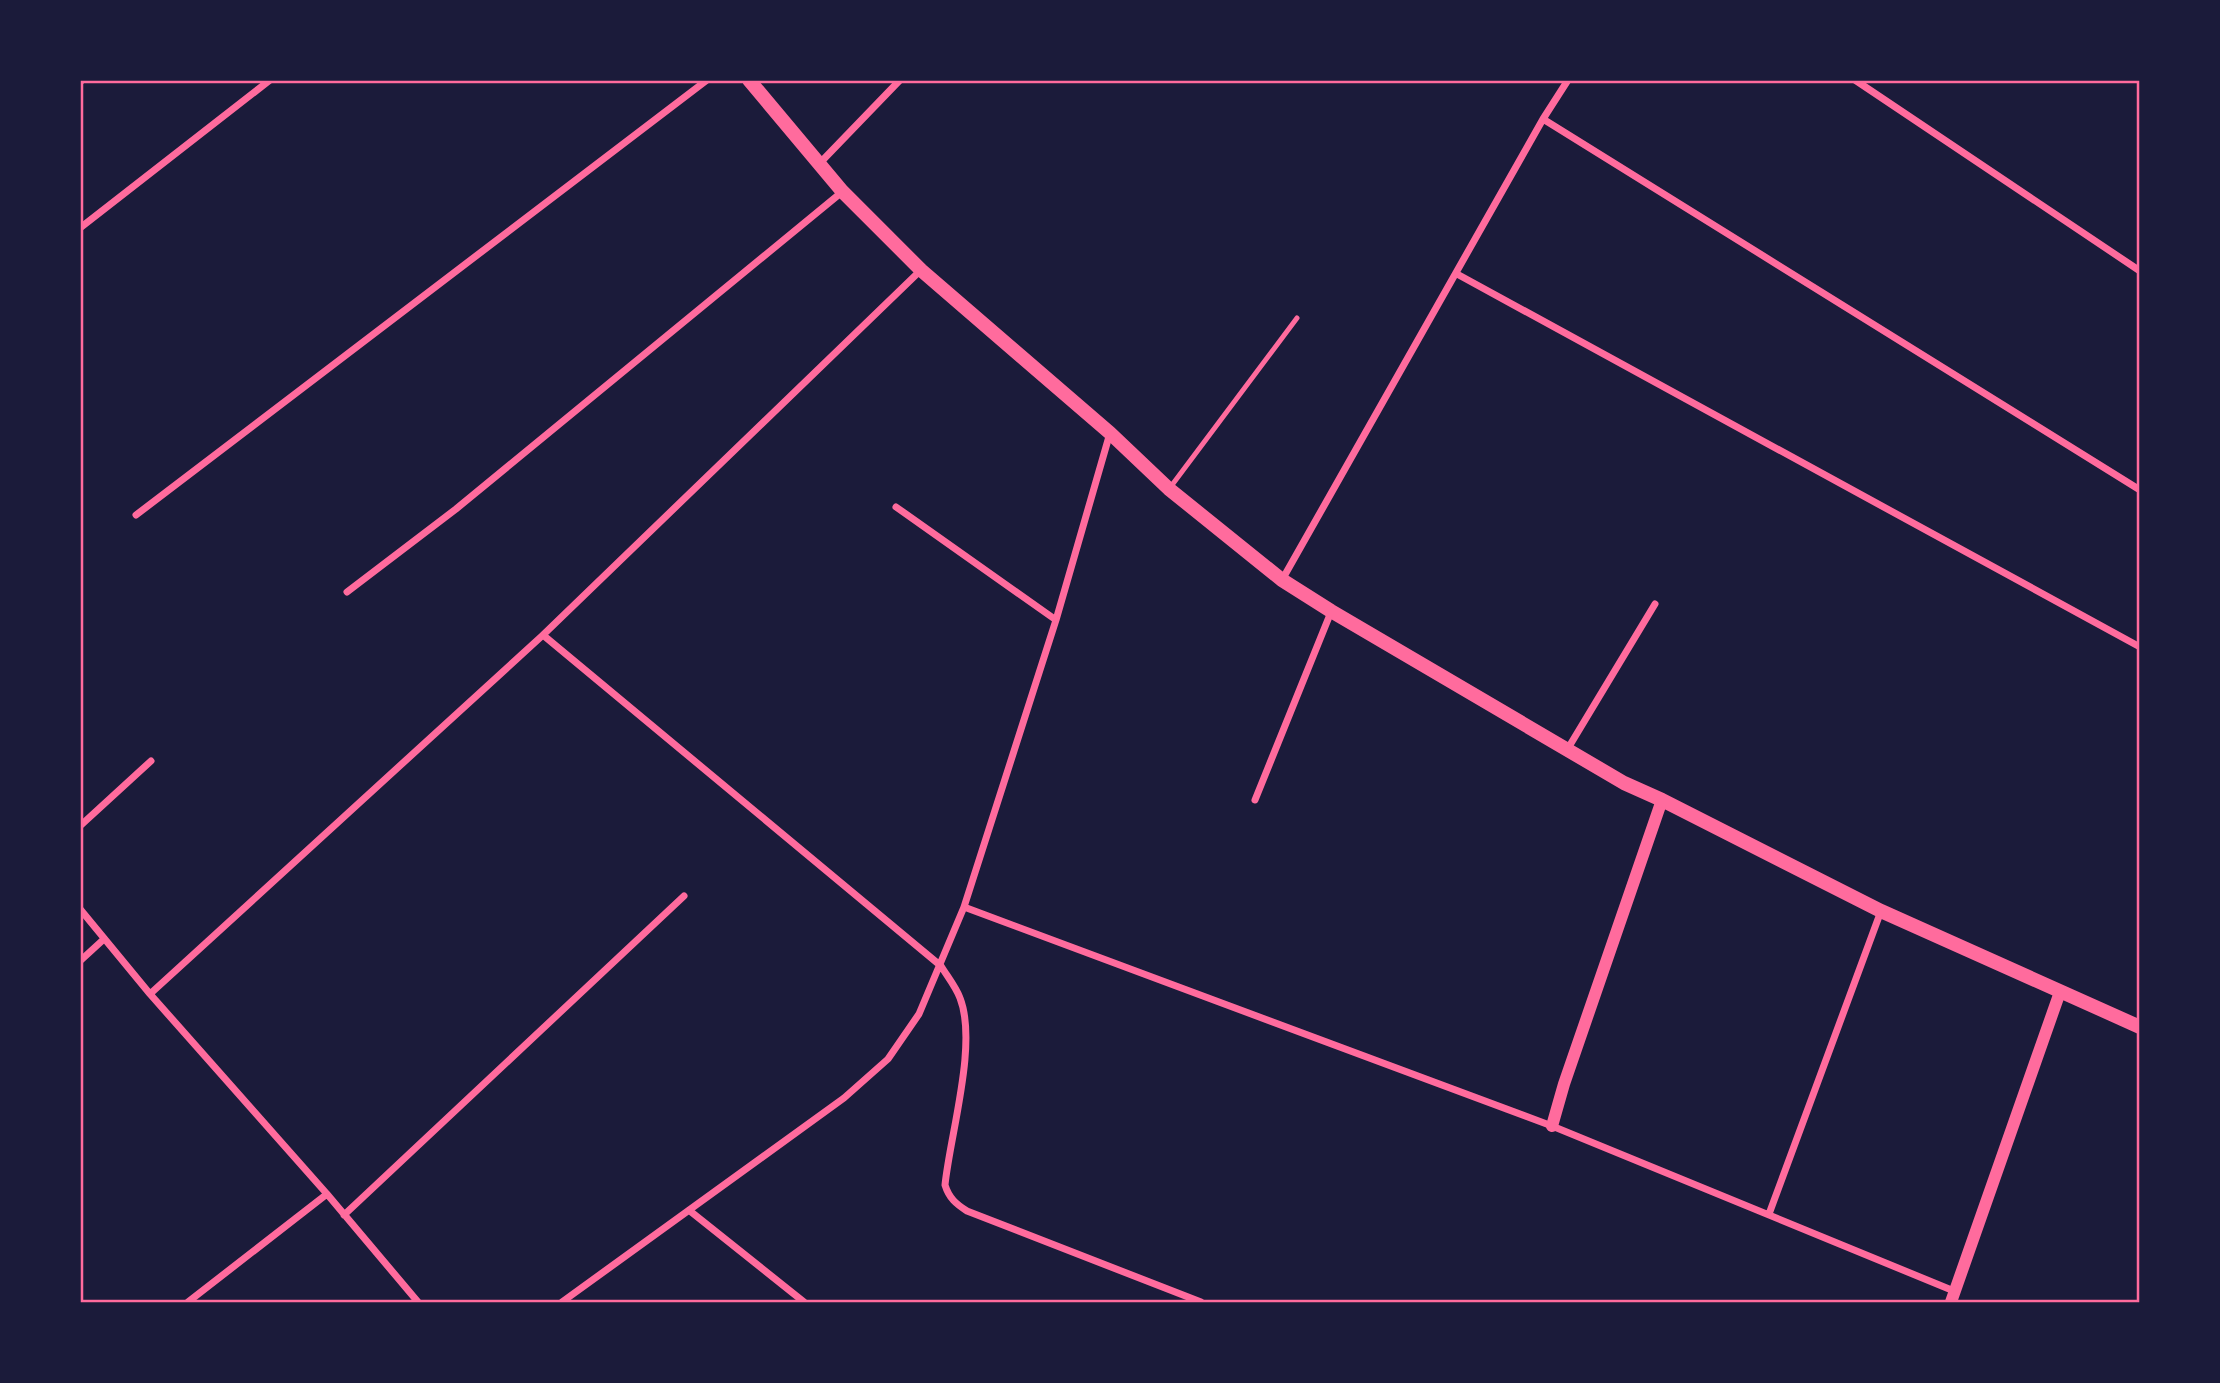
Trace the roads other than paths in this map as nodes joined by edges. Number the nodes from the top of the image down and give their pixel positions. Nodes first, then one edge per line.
1 (270, 80) edge
2 (707, 80) edge
3 (749, 80) edge
4 (900, 80) edge
5 (1568, 80) edge
6 (1854, 80) edge
7 (1543, 119) junction
8 (820, 164) junction
9 (842, 191) junction
10 (80, 228) edge
11 (921, 270) junction
12 (2140, 271) edge
13 (1457, 274) junction
14 (1297, 318) dead end
15 (1110, 433) junction
16 (1169, 489) junction
17 (2140, 490) edge
18 (895, 507) dead end
19 (136, 515) dead end
20 (1282, 580) junction
21 (347, 592) dead end
22 (1655, 604) dead end
23 (1331, 611) junction
24 (1056, 621) junction
25 (543, 635) junction
26 (2140, 647) edge
27 (1567, 751) junction
28 (151, 761) dead end
29 (1255, 800) dead end
30 (1662, 800) junction
31 (80, 826) edge
32 (684, 896) dead end
33 (964, 907) junction
34 (80, 909) edge
35 (1881, 911) junction
36 (104, 939) junction
37 (80, 961) edge
38 (941, 966) junction
39 (2060, 992) junction
40 (150, 995) junction
41 (2140, 1027) edge
42 (1552, 1126) junction
43 (327, 1194) junction
44 (690, 1211) junction
45 (1769, 1214) junction
46 (344, 1215) junction
47 (1952, 1297) edge
48 (188, 1303) edge
49 (418, 1303) edge
50 (562, 1303) edge
51 (804, 1303) edge
52 (1201, 1303) edge

1 - 10 street
2 - 19 street
3 - 8 main road
4 - 8 street
5 - 7 street
6 - 12 street
7 - 13 street
7 - 17 street
8 - 9 main road
9 - 11 main road
9 - 21 street
11 - 15 main road
11 - 25 street
13 - 20 street
13 - 26 street
14 - 16 lane
15 - 16 main road
15 - 24 street
16 - 20 main road
18 - 24 street
20 - 23 main road
22 - 27 street
23 - 27 main road
23 - 29 street
24 - 33 street
25 - 38 street
25 - 40 street
27 - 30 main road
28 - 31 street
30 - 35 main road
30 - 42 street
32 - 46 street
33 - 38 street
33 - 42 street
34 - 36 street
35 - 39 main road
35 - 45 street
36 - 37 street
36 - 40 street
38 - 44 street
38 - 52 street
39 - 41 main road
39 - 47 street
40 - 43 street
42 - 45 street
43 - 46 street
43 - 48 street
44 - 50 street
44 - 51 street
45 - 47 street
46 - 49 street

